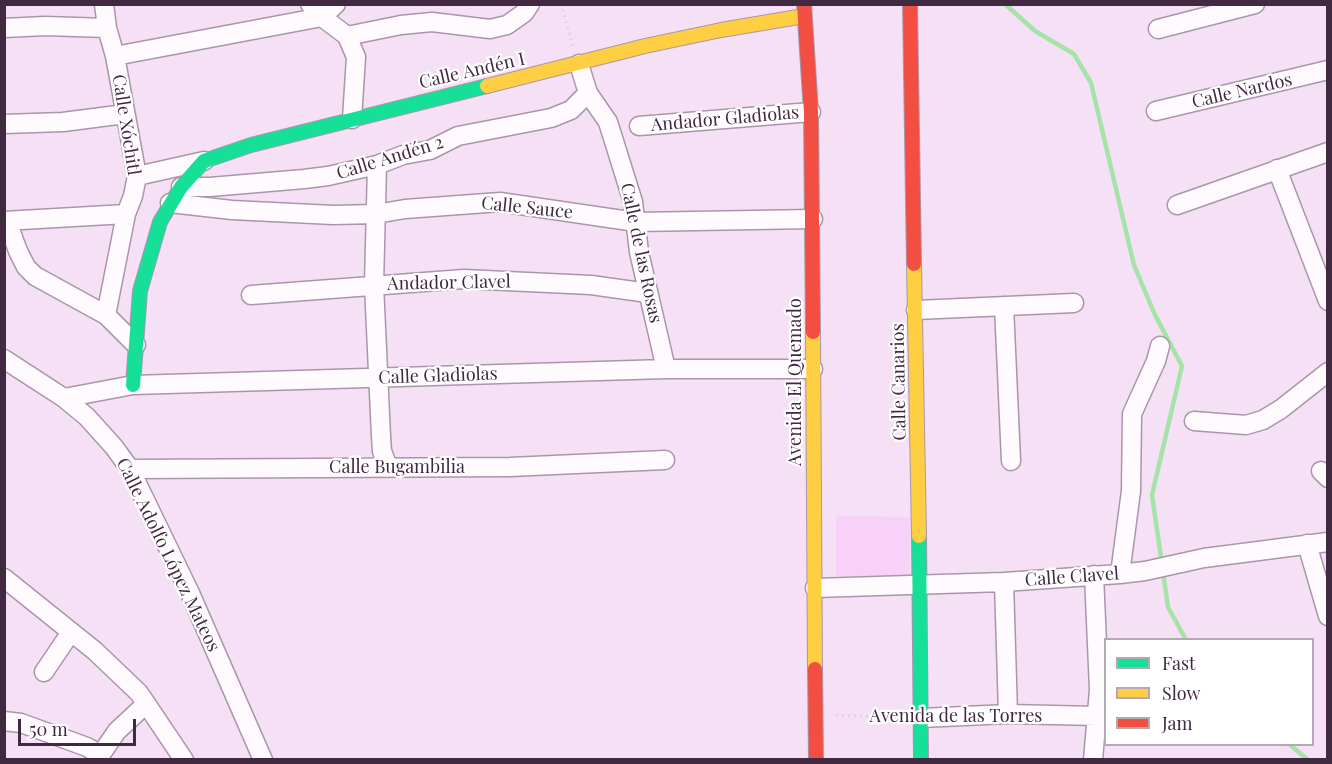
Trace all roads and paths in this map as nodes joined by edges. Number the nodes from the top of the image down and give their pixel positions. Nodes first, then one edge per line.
1 (104, 4) edge
2 (336, 4) edge
3 (530, 4) edge
4 (561, 4) edge
5 (910, 4) edge
6 (1255, 4) edge
7 (804, 10) edge
8 (316, 11) edge
9 (4, 28) edge
10 (107, 28) junction
11 (1158, 29) dead end
12 (347, 36) junction
13 (115, 56) junction
14 (579, 64) junction
15 (1328, 70) edge
16 (588, 93) junction
17 (1156, 111) dead end
18 (811, 112) junction
19 (125, 114) junction
20 (352, 119) junction
21 (4, 124) edge
22 (639, 126) dead end
23 (1328, 152) edge
24 (204, 161) junction
25 (377, 165) junction
26 (1277, 169) junction
27 (137, 176) junction
28 (181, 187) junction
29 (170, 203) junction
30 (1177, 205) dead end
31 (126, 214) junction
32 (376, 214) junction
33 (813, 219) junction
34 (6, 221) edge
35 (636, 222) junction
36 (374, 285) junction
37 (648, 293) junction
38 (251, 295) dead end
39 (1328, 301) edge
40 (1074, 303) dead end
41 (1004, 306) junction
42 (916, 310) junction
43 (106, 315) junction
44 (136, 345) junction
45 (1160, 346) dead end
46 (4, 359) edge
47 (666, 369) junction
48 (813, 369) junction
49 (1328, 372) edge
50 (378, 378) junction
51 (133, 385) junction
52 (64, 398) junction
53 (1194, 422) dead end
54 (665, 460) dead end
55 (1011, 461) dead end
56 (388, 467) junction
57 (130, 469) junction
58 (1328, 542) edge
59 (1307, 544) junction
60 (1120, 574) junction
61 (1094, 576) junction
62 (4, 578) edge
63 (1004, 582) junction
64 (920, 586) junction
65 (814, 588) junction
66 (1328, 616) edge
67 (71, 632) junction
68 (44, 672) dead end
69 (146, 704) junction
70 (816, 714) junction
71 (1008, 714) junction
72 (921, 718) junction
73 (4, 721) edge
74 (1099, 727) edge
75 (98, 757) edge
76 (184, 759) edge
77 (263, 759) edge
78 (816, 759) edge
79 (921, 759) edge
80 (1093, 759) edge

1 - 10 street, Calle Xóchitl
2 - 8 street
3 - 12 street
4 - 14 path
5 - 42 street, Calle Canarios
6 - 11 street
7 - 14 street, Calle Andén I
7 - 18 street, Avenida El Quemado
8 - 12 street
8 - 13 street
9 - 10 street
10 - 13 street, Calle Xóchitl
12 - 20 street
13 - 19 street, Calle Xóchitl
14 - 16 street, Calle de las Rosas
14 - 20 street, Calle Andén I
15 - 17 street, Calle Nardos
16 - 25 street, Calle Andén 2
16 - 35 street, Calle de las Rosas
18 - 22 street, Andador Gladiolas
18 - 33 street, Avenida El Quemado
19 - 21 street
19 - 27 street, Calle Xóchitl
20 - 24 street, Calle Andén I
23 - 26 street
24 - 27 street
24 - 28 street, Calle Andén I
25 - 28 street, Calle Andén 2
25 - 32 street
26 - 30 street
26 - 39 street
27 - 31 street, Calle Xóchitl
28 - 29 street, Calle Andén I
29 - 32 street, Calle Sauce
29 - 44 street, Calle Andén I
31 - 34 street
31 - 43 street, Calle Xóchitl
32 - 35 street, Calle Sauce
32 - 36 street
33 - 35 street, Calle Sauce
33 - 48 street, Avenida El Quemado
34 - 43 street
35 - 37 street, Calle de las Rosas
36 - 37 street, Andador Clavel
36 - 38 street, Andador Clavel
36 - 50 street
37 - 47 street, Calle de las Rosas
40 - 41 street
41 - 42 street
41 - 55 street
42 - 64 street, Calle Canarios
43 - 44 street
44 - 51 street
45 - 60 street
46 - 52 street, Calle Adolfo López Mateos
47 - 48 street, Calle Gladiolas
47 - 50 street, Calle Gladiolas
48 - 65 street, Avenida El Quemado
49 - 53 street
50 - 51 street, Calle Gladiolas
50 - 56 street
51 - 52 street, Calle Gladiolas
52 - 57 street, Calle Adolfo López Mateos
54 - 56 street, Calle Bugambilia
56 - 57 street, Calle Bugambilia
57 - 77 street, Calle Adolfo López Mateos
58 - 59 street, Calle Clavel
59 - 60 street, Calle Clavel
59 - 66 street
60 - 61 street, Calle Clavel
61 - 63 street, Calle Clavel
61 - 74 street
62 - 67 street
63 - 64 street, Calle Clavel
63 - 71 street
64 - 65 street, Calle Clavel
64 - 72 street, Calle Canarios
65 - 70 street, Avenida El Quemado
67 - 68 street
67 - 69 street
69 - 75 street
69 - 76 street
70 - 72 path, Avenida de las Torres
70 - 78 street, Avenida El Quemado
71 - 72 street, Avenida de las Torres
71 - 74 street, Avenida de las Torres
72 - 79 street, Calle Canarios
73 - 75 street
74 - 80 street

